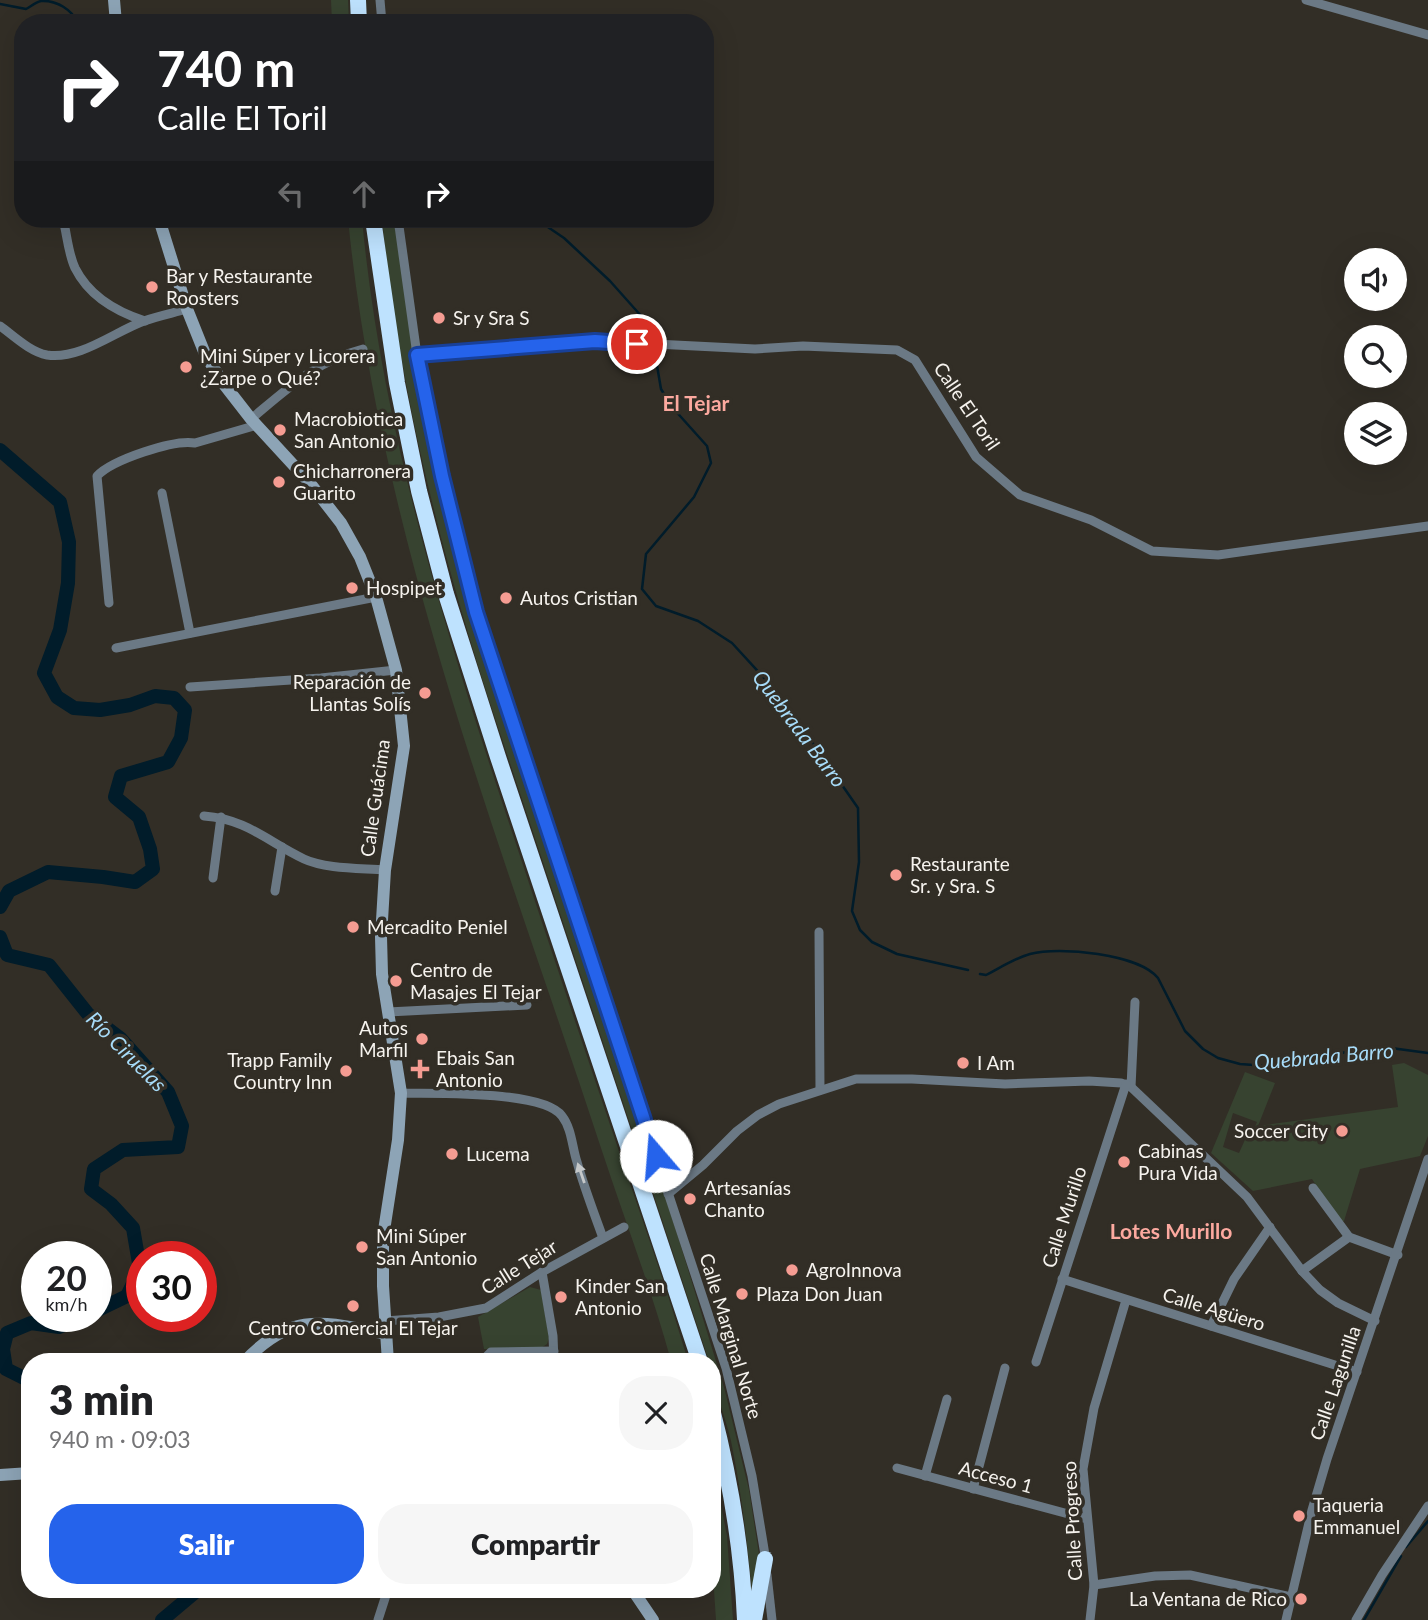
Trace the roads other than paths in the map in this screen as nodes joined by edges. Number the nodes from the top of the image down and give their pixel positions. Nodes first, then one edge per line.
1 (1306, 0) edge
2 (1428, 35) edge
3 (65, 228) edge
4 (162, 228) edge
5 (374, 228) edge
6 (399, 228) edge
7 (187, 309) junction
8 (145, 321) junction
9 (0, 326) edge
10 (363, 349) dead end
11 (417, 355) junction
12 (256, 424) junction
13 (162, 493) dead end
14 (1428, 526) edge
15 (376, 597) junction
16 (109, 603) dead end
17 (190, 633) junction
18 (116, 648) dead end
19 (396, 670) junction
20 (190, 687) dead end
21 (204, 816) dead end
22 (220, 817) junction
23 (282, 847) junction
24 (385, 870) junction
25 (213, 878) dead end
26 (275, 891) dead end
27 (819, 932) dead end
28 (1135, 1002) dead end
29 (527, 1005) dead end
30 (388, 1012) junction
31 (1129, 1086) junction
32 (820, 1090) junction
33 (401, 1093) junction
34 (1428, 1159) edge
35 (1313, 1188) dead end
36 (668, 1194) junction
37 (624, 1227) dead end
38 (1270, 1227) junction
39 (1349, 1237) junction
40 (603, 1238) junction
41 (1398, 1255) junction
42 (1302, 1271) junction
43 (542, 1272) junction
44 (1062, 1279) junction
45 (1126, 1300) junction
46 (385, 1321) junction
47 (1375, 1321) junction
48 (1211, 1326) junction
49 (386, 1334) junction
50 (255, 1353) edge
51 (387, 1353) edge
52 (554, 1353) edge
53 (697, 1353) edge
54 (721, 1353) edge
55 (721, 1354) edge
56 (1036, 1362) dead end
57 (1005, 1368) dead end
58 (1357, 1373) junction
59 (947, 1399) dead end
60 (721, 1445) edge
61 (897, 1468) dead end
62 (21, 1474) edge
63 (0, 1475) edge
64 (925, 1476) junction
65 (973, 1489) junction
66 (1428, 1506) edge
67 (1087, 1519) junction
68 (765, 1559) junction
69 (1094, 1585) junction
70 (1292, 1597) junction
71 (385, 1598) edge
72 (638, 1598) edge
73 (378, 1620) edge
74 (653, 1620) edge
75 (745, 1620) edge
76 (754, 1620) edge
77 (772, 1620) edge
78 (1090, 1620) edge
79 (1286, 1620) edge
80 (1356, 1620) edge

1 - 2 street
3 - 8 street
4 - 7 main road, Calle Guácima
5 - 53 highway
6 - 11 street, Calle Marginal Norte
7 - 8 street
7 - 12 main road, Calle Guácima
8 - 9 street
10 - 12 street
11 - 14 street, Calle El Toril
11 - 36 street, Calle Marginal Norte
12 - 15 main road, Calle Guácima
12 - 16 street
13 - 17 street
15 - 17 street
15 - 19 main road, Calle Guácima
17 - 18 street
19 - 20 street
19 - 24 main road, Calle Guácima
21 - 22 street
22 - 23 street
22 - 25 street
23 - 24 street
23 - 26 street
24 - 30 main road, Calle Guácima
27 - 32 street
28 - 31 street, Calle Murillo
29 - 30 street
30 - 33 main road, Calle Guácima
31 - 32 street
31 - 38 street
31 - 44 street, Calle Murillo
32 - 36 street
40 -> 33 street
33 - 46 main road, Calle Guácima
34 - 41 street, Calle Lagunilla
35 - 39 street
36 - 54 street, Calle Marginal Norte
37 - 40 street, Calle Tejar
38 - 42 street
38 - 48 street
39 - 41 street
39 - 42 street
40 - 43 street, Calle Tejar
41 - 47 street, Calle Lagunilla
42 - 47 street
43 - 46 street, Calle Tejar
43 - 52 street
44 - 45 street, Calle Agüero
44 - 56 street, Calle Murillo
45 - 48 street, Calle Agüero
45 - 67 street, Calle Progreso
46 - 49 main road, Calle Guácima
47 - 58 street, Calle Lagunilla
48 - 58 street, Calle Agüero
49 - 50 main road
49 - 51 main road, Calle Guácima
55 - 68 street, Calle Marginal Norte
57 - 65 street
58 - 70 street, Calle Lagunilla
59 - 64 street
60 - 75 highway
61 - 64 street, Acceso 1
62 - 63 main road
64 - 65 street, Acceso 1
65 - 67 street, Acceso 1
66 - 80 street
67 - 69 street, Calle Progreso
68 - 76 highway
68 - 77 street, Calle Marginal Norte
69 - 70 street
69 - 78 street, Calle Progreso
70 - 79 street, Calle Lagunilla
71 - 73 street
72 - 74 main road

